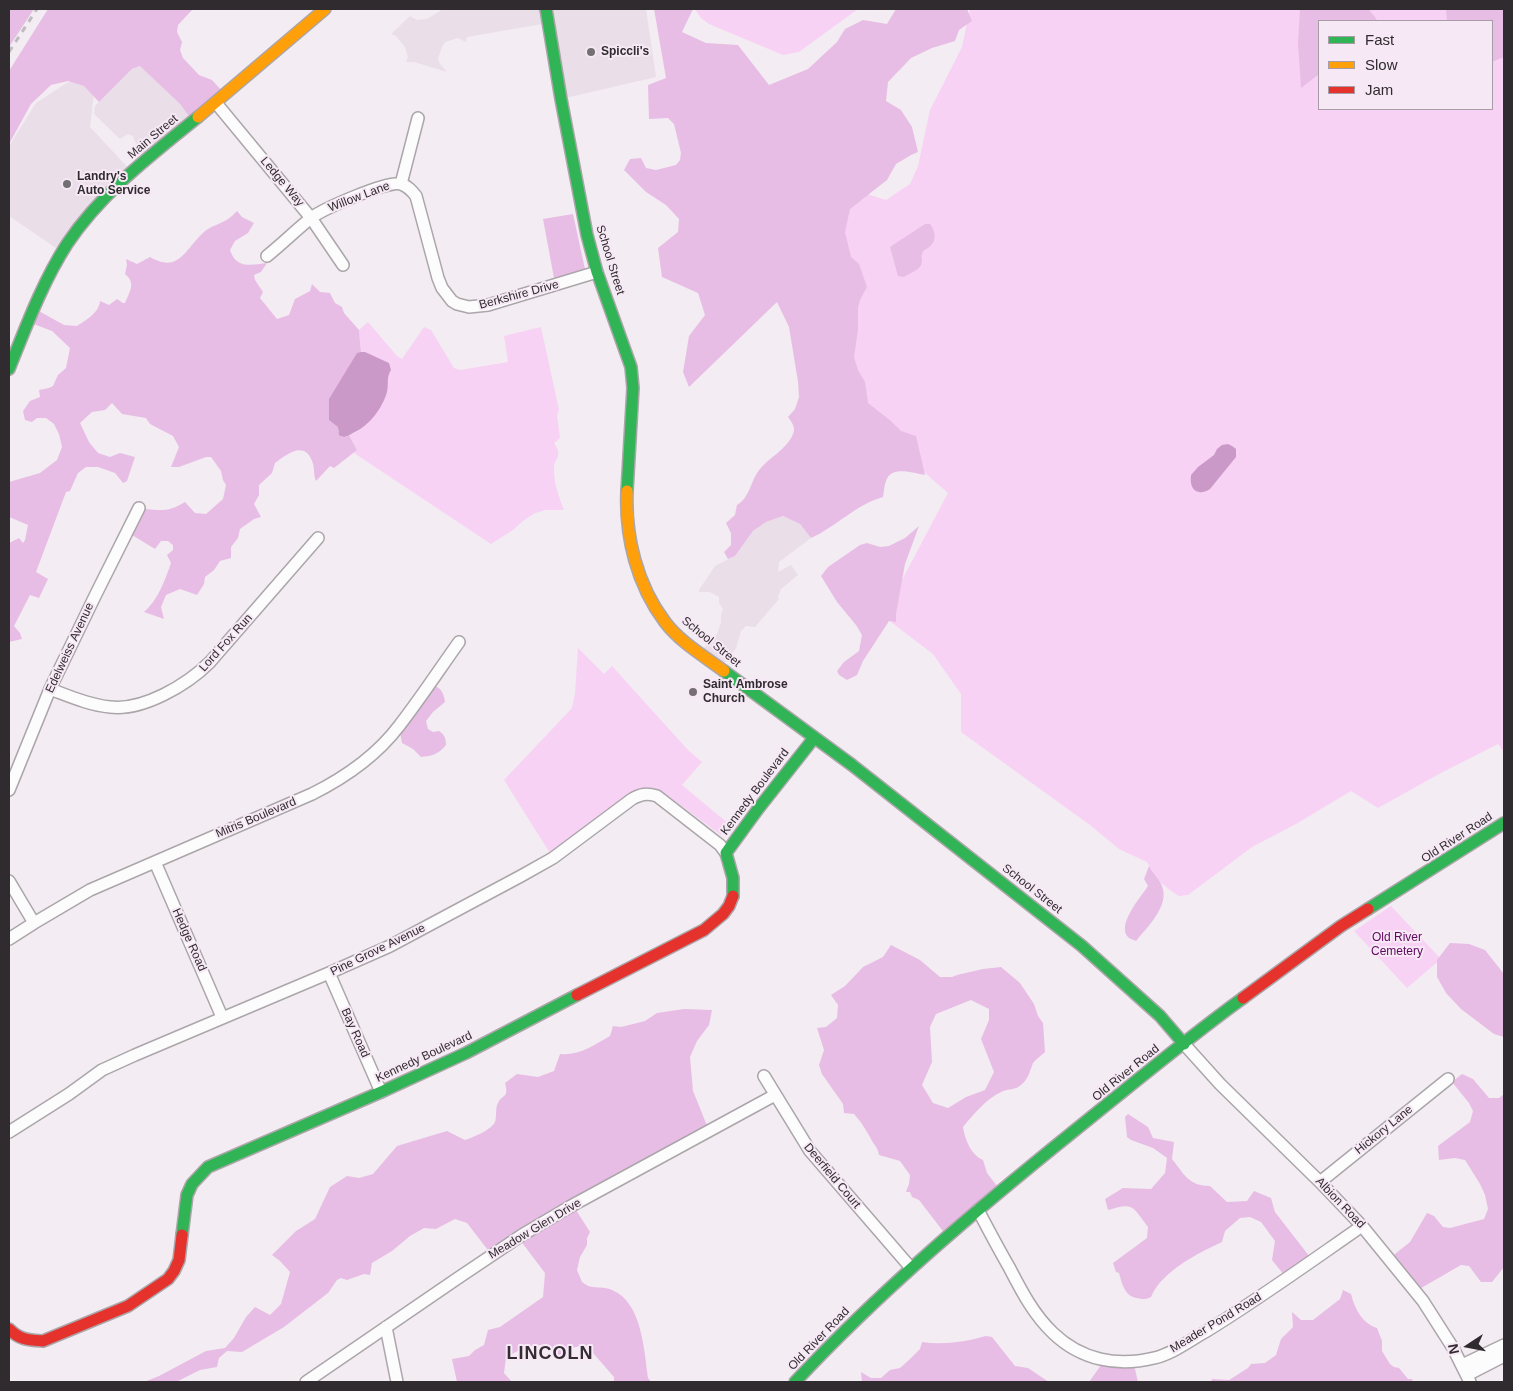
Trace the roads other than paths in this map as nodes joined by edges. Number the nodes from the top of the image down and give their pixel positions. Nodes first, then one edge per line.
1 (325, 9) edge
2 (546, 9) edge
3 (216, 103) junction
4 (418, 118) dead end
5 (401, 184) junction
6 (312, 218) junction
7 (267, 256) dead end
8 (343, 265) dead end
9 (597, 272) junction
10 (9, 369) edge
11 (139, 508) dead end
12 (318, 538) dead end
13 (458, 642) dead end
14 (50, 689) junction
15 (814, 738) junction
16 (9, 790) edge
17 (1504, 824) edge
18 (726, 853) junction
19 (155, 862) junction
20 (9, 881) edge
21 (34, 923) junction
22 (9, 939) edge
23 (329, 973) junction
24 (222, 1017) junction
25 (1184, 1044) junction
26 (764, 1076) dead end
27 (1448, 1079) dead end
28 (381, 1092) junction
29 (775, 1095) junction
30 (9, 1132) edge
31 (1320, 1182) junction
32 (978, 1210) junction
33 (1362, 1226) junction
34 (911, 1268) junction
35 (386, 1327) junction
36 (9, 1328) edge
37 (1504, 1345) edge
38 (1504, 1356) edge
39 (1466, 1374) edge
40 (306, 1382) edge
41 (396, 1382) edge
42 (795, 1382) edge

1 - 3 street, Main Street
2 - 9 street, School Street
3 - 6 street, Ledge Way
3 - 10 street, Main Street
4 - 5 street, Willow Lane
5 - 6 street, Willow Lane
5 - 9 street, Berkshire Drive
6 - 7 street
6 - 8 street, Ledge Way
9 - 15 street, School Street
11 - 14 street, Edelweiss Avenue
12 - 14 street, Lord Fox Run
13 - 19 street, Mitris Boulevard
14 - 16 street, Edelweiss Avenue
15 - 18 street, Kennedy Boulevard
15 - 25 street, School Street
17 - 25 street, Old River Road
18 - 23 street, Pine Grove Avenue
18 - 28 street, Kennedy Boulevard
19 - 21 street, Mitris Boulevard
19 - 24 street, Hedge Road
20 - 21 street
21 - 22 street, Mitris Boulevard
23 - 24 street, Pine Grove Avenue
23 - 28 street, Bay Road
24 - 30 street, Pine Grove Avenue
25 - 31 street, Albion Road
25 - 32 street, Old River Road
26 - 29 street, Deerfield Court
27 - 31 street, Hickory Lane
28 - 36 street, Kennedy Boulevard
29 - 34 street, Deerfield Court
29 - 35 street, Meadow Glen Drive
31 - 33 street, Albion Road
32 - 33 street, Meader Pond Road
32 - 34 street, Old River Road
33 - 39 street, Albion Road
34 - 42 street, Old River Road
35 - 40 street, Meadow Glen Drive
35 - 41 street
37 - 39 street
38 - 39 street

